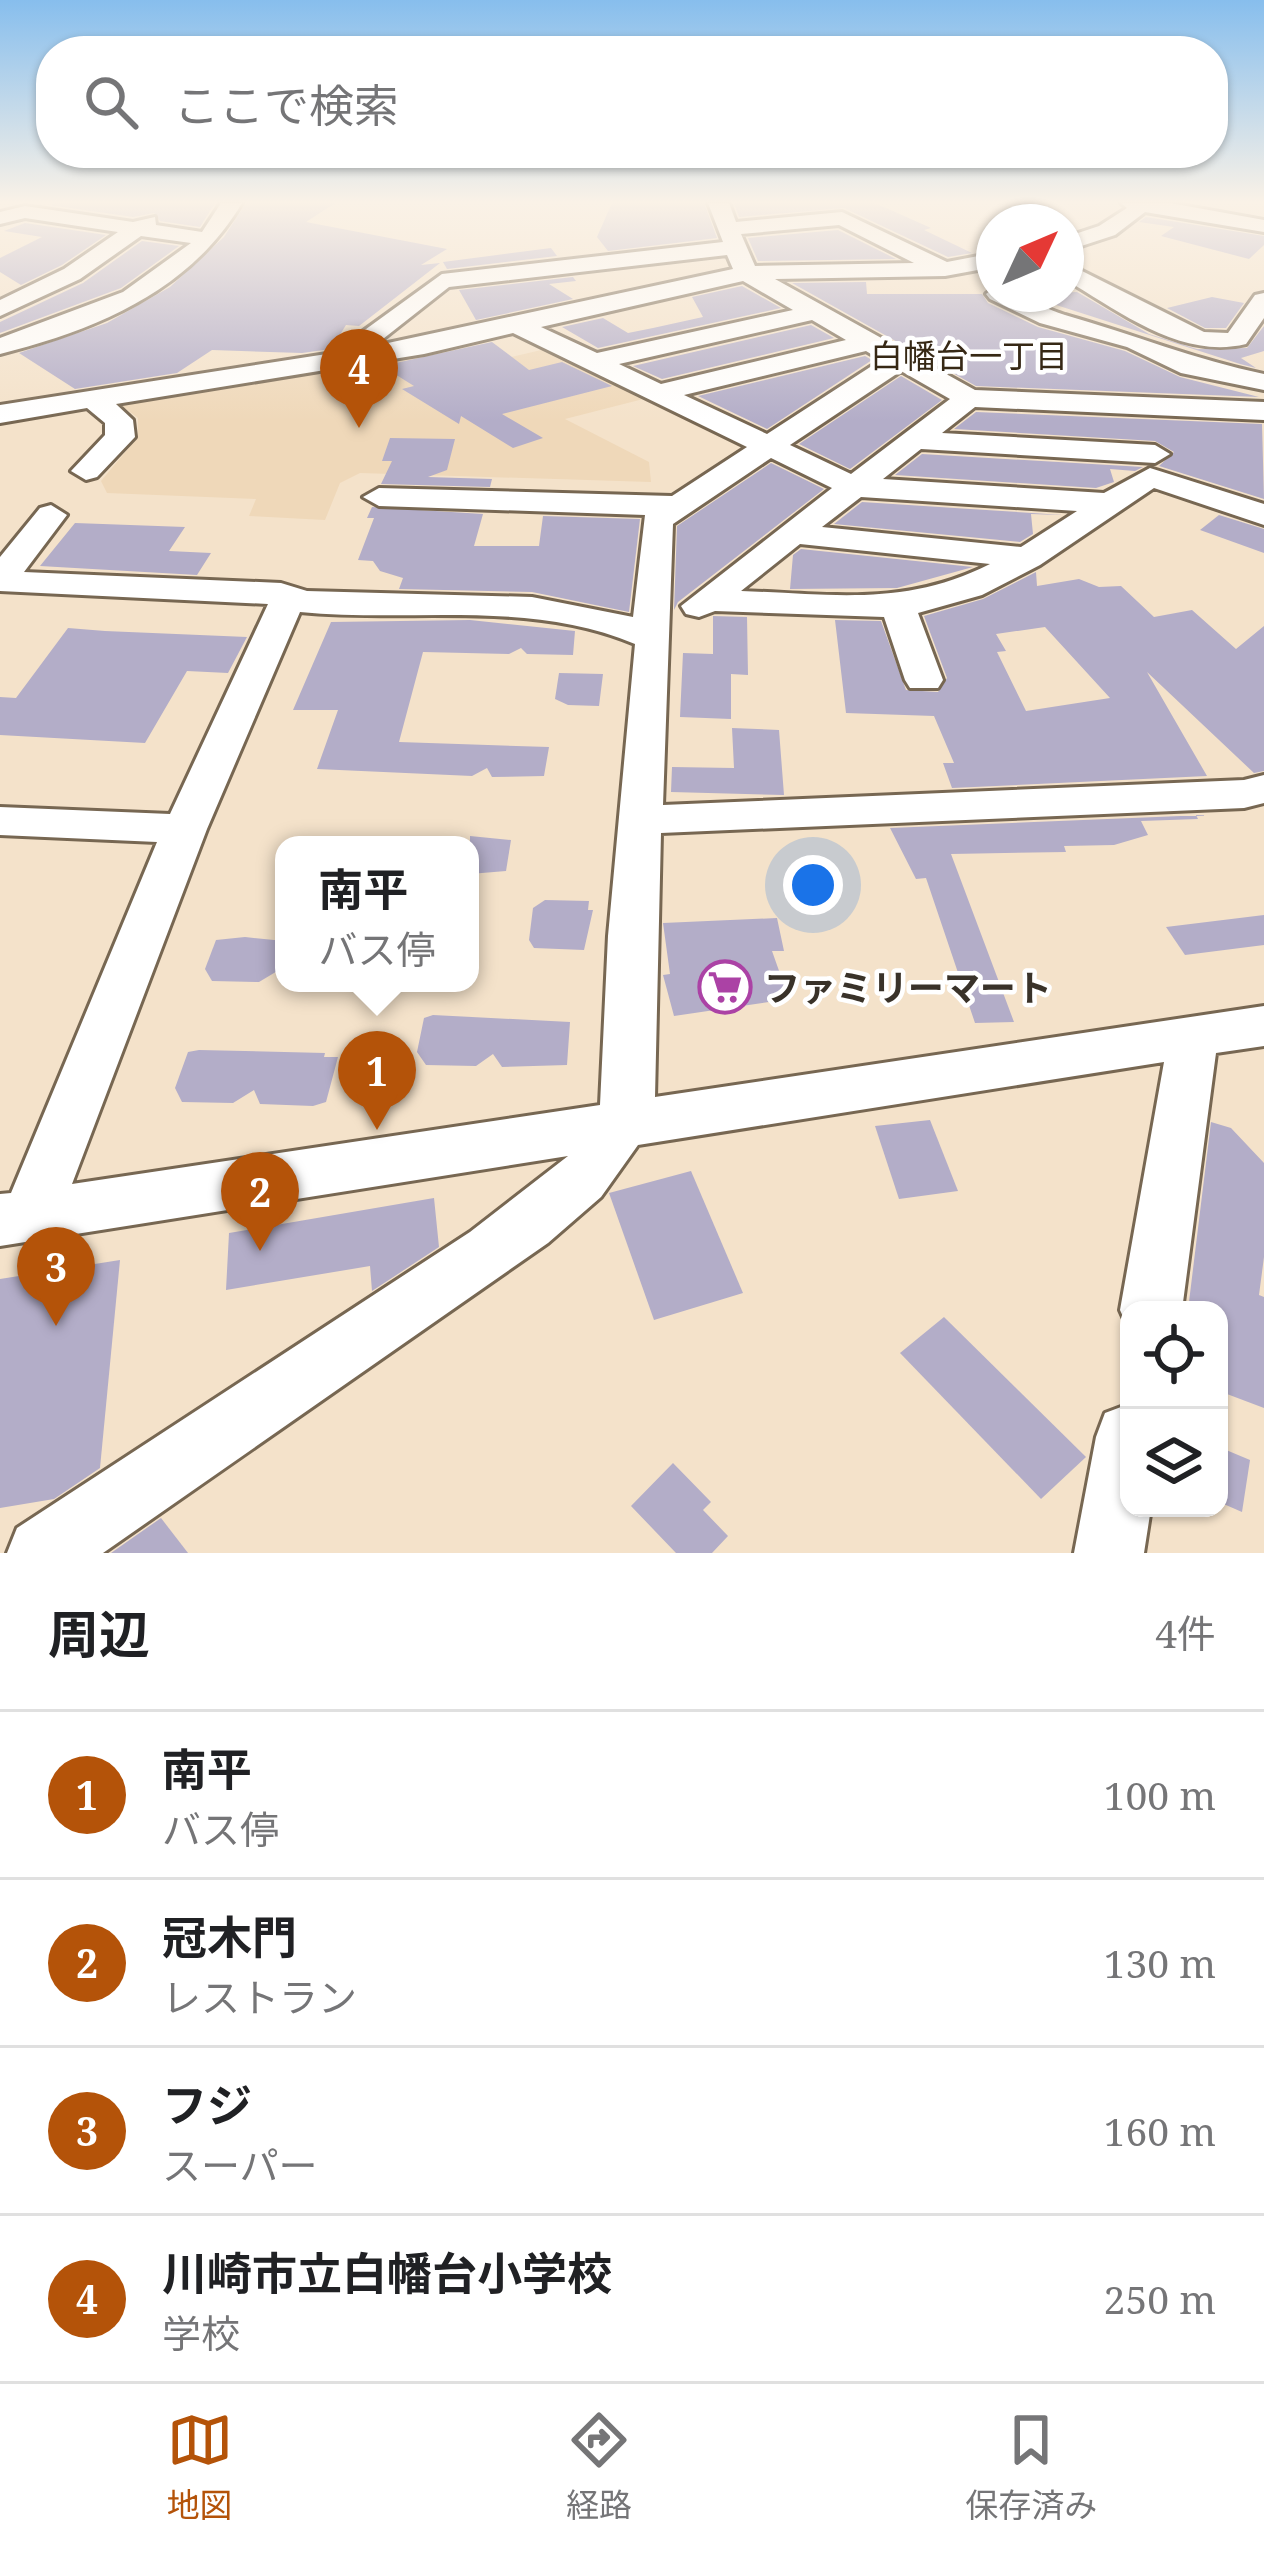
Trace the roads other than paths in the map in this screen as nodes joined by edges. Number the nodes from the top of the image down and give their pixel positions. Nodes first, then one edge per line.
1 (70, 275) edge
2 (161, 275) edge
3 (485, 275) edge
4 (618, 275) edge
5 (682, 275) edge
6 (770, 275) edge
7 (1084, 280) edge
8 (628, 300) junction
9 (1264, 300) edge
10 (0, 309) edge
11 (816, 312) junction
12 (1036, 312) edge
13 (0, 321) edge
14 (518, 326) junction
15 (37, 336) junction
16 (870, 342) junction
17 (0, 346) edge
18 (900, 359) junction
19 (340, 360) junction
20 (594, 362) junction
21 (1264, 382) edge
22 (660, 392) junction
23 (969, 398) junction
24 (94, 400) junction
25 (1179, 410) junction
26 (1264, 411) edge
27 (0, 414) edge
28 (917, 440) junction
29 (770, 446) junction
30 (1153, 465) junction
31 (86, 471) dead end
32 (855, 487) junction
33 (379, 497) dead end
34 (1105, 503) junction
35 (680, 506) junction
36 (51, 515) dead end
37 (1264, 515) edge
38 (794, 534) junction
39 (1028, 558) junction
40 (0, 580) edge
41 (288, 599) junction
42 (707, 600) junction
43 (898, 607) junction
44 (654, 639) junction
45 (924, 680) dead end
46 (1257, 803) edge
47 (643, 820) junction
48 (0, 821) edge
49 (185, 830) junction
50 (1264, 1026) edge
51 (1189, 1037) junction
52 (621, 1124) junction
53 (15, 1218) edge
54 (1152, 1301) edge
55 (1120, 1489) edge
56 (43, 1553) edge
57 (1109, 1553) edge

1 - 10 street
2 - 15 street
3 - 19 street
4 - 8 street
5 - 8 street
6 - 11 street
7 - 9 street
8 - 14 street
11 - 16 street
11 - 20 street
12 - 21 street
13 - 15 street
14 - 19 street
14 - 20 street
15 - 17 street
16 - 18 street
16 - 22 street
18 - 23 street
18 - 29 street
19 - 24 street
20 - 22 street
22 - 29 street
23 - 25 street
23 - 28 street
24 - 27 street
24 - 31 street
25 - 26 street
25 - 30 street
28 - 30 street
28 - 32 street
29 - 32 street
29 - 35 street
30 - 34 street
30 - 37 street
32 - 34 street
32 - 38 street
33 - 35 street
34 - 39 street
35 - 44 street
36 - 40 street
38 - 39 street
38 - 42 street
39 - 43 street
40 - 41 street
41 - 44 street
41 - 49 street
42 - 43 street
42 - 44 street
43 - 45 street
44 - 47 street
46 - 47 street
47 - 52 street
48 - 49 street
49 - 53 street
50 - 51 street
51 - 52 street
51 - 54 street
52 - 53 street
52 - 56 street
55 - 57 street

